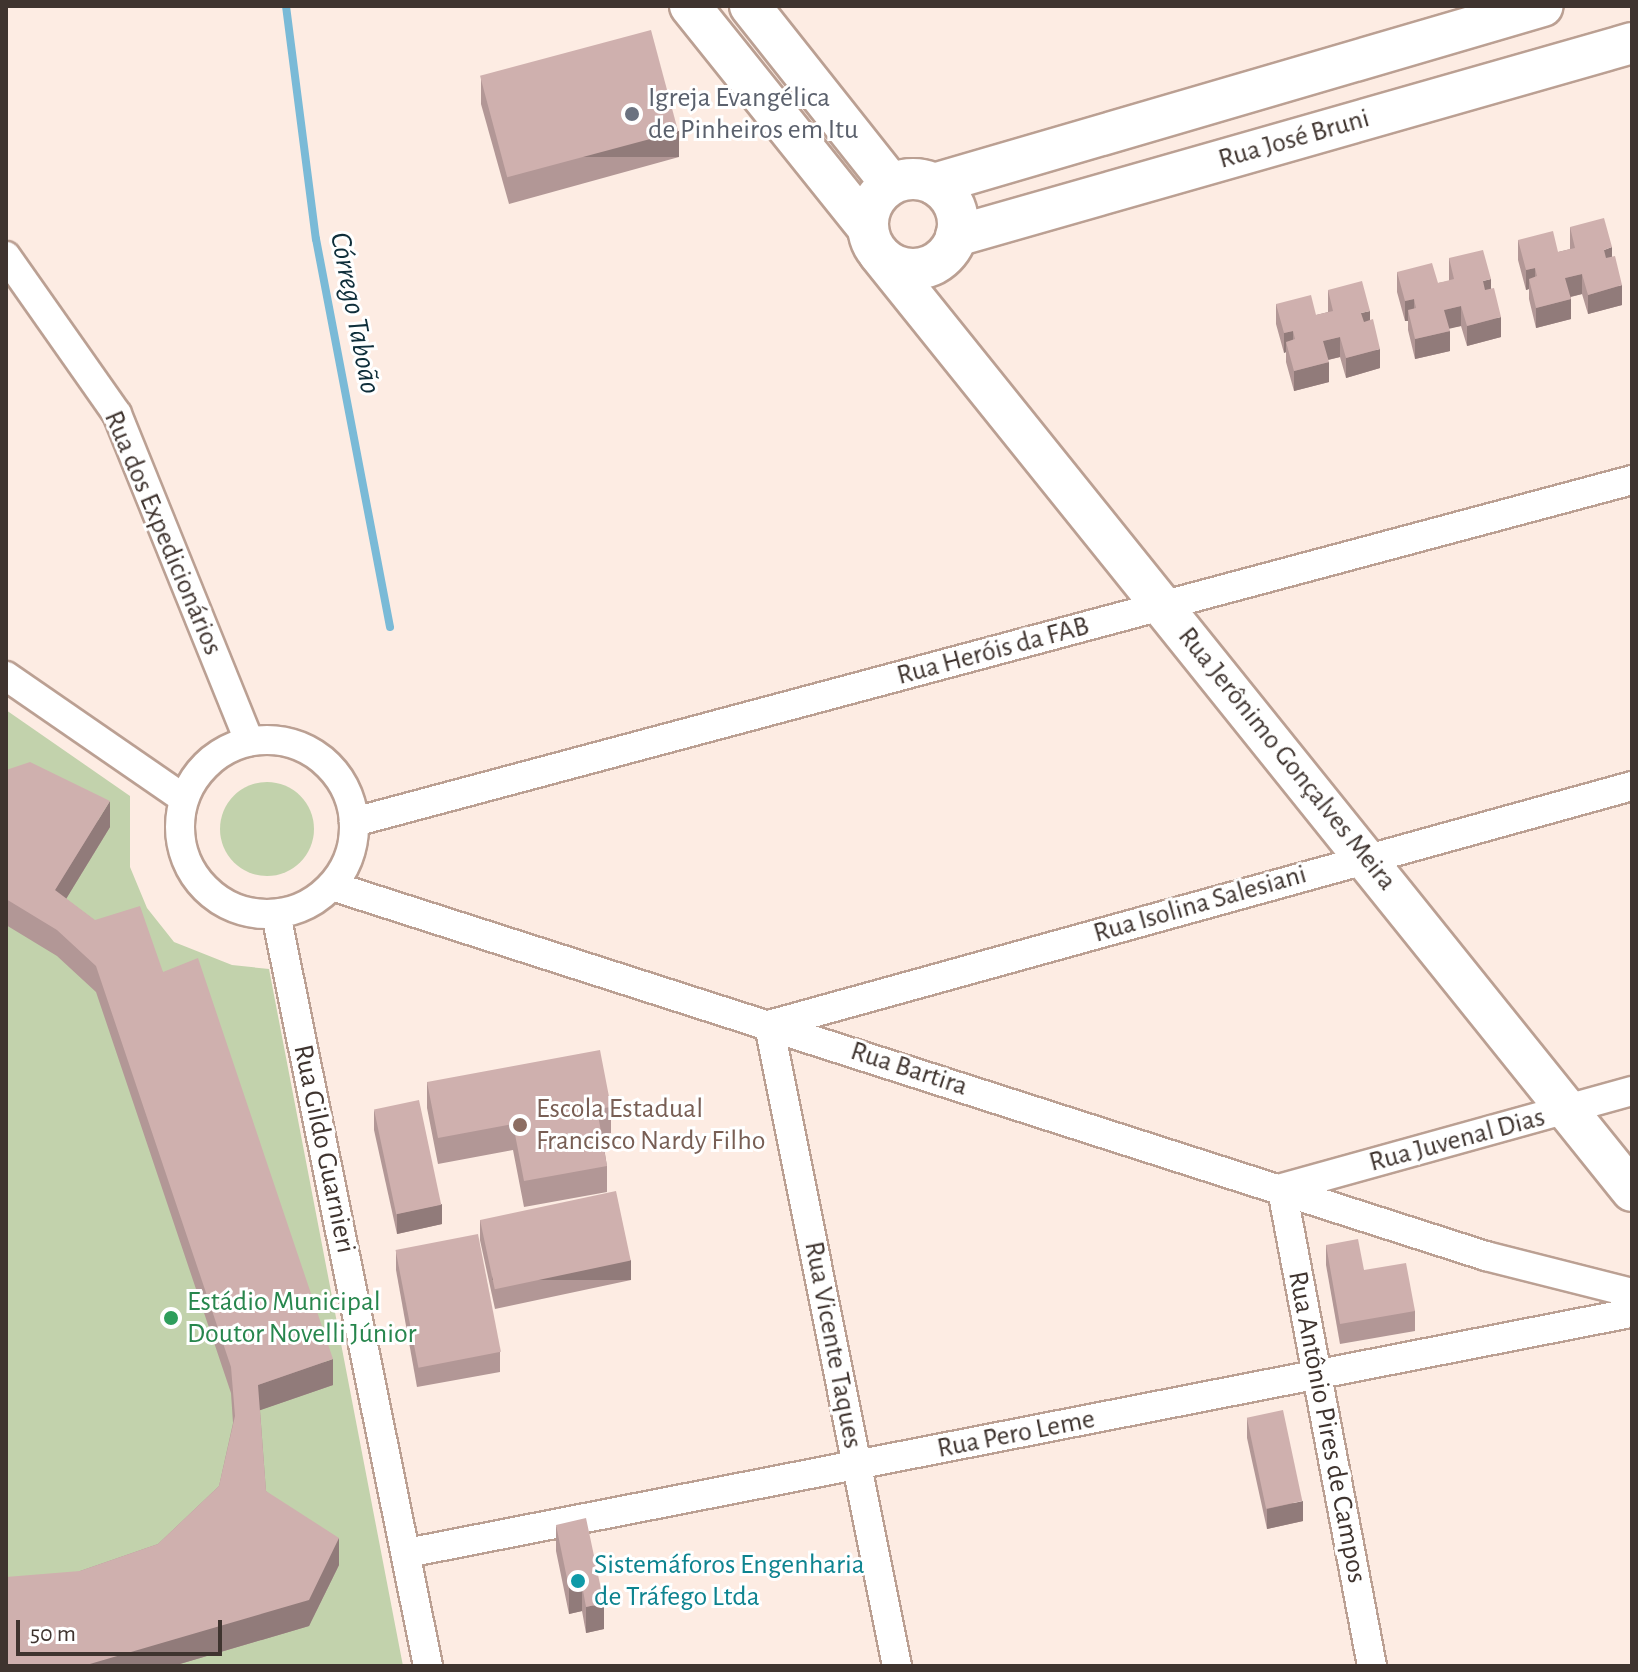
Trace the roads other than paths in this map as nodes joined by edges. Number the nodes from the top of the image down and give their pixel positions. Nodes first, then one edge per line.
1 (690, 6) edge
2 (750, 6) edge
3 (1543, 6) edge
4 (1632, 43) edge
5 (891, 184) junction
6 (934, 184) junction
7 (873, 241) junction
8 (952, 244) junction
9 (6, 256) edge
10 (942, 334) junction
11 (1632, 480) edge
12 (1164, 606) junction
13 (6, 676) edge
14 (249, 741) junction
15 (1632, 786) edge
16 (183, 798) junction
17 (354, 822) junction
18 (1366, 858) junction
19 (332, 886) junction
20 (276, 914) junction
21 (769, 1025) junction
22 (1632, 1091) edge
23 (1567, 1110) junction
24 (1282, 1188) junction
25 (1631, 1191) edge
26 (1630, 1308) edge
27 (1317, 1375) junction
28 (857, 1465) junction
29 (407, 1553) junction
30 (428, 1666) edge
31 (897, 1666) edge
32 (1372, 1666) edge

1 - 7 street, Rua Jerônimo Gonçalves Meira
2 - 5 street
3 - 6 street, Rua José Bruni
4 - 8 street, Rua José Bruni
5 - 6 street
5 - 7 street
6 - 8 street
7 - 8 street
7 - 10 street, Rua Jerônimo Gonçalves Meira
8 - 10 street
9 - 14 street, Rua dos Expedicionários
10 - 12 street, Rua Jerônimo Gonçalves Meira
11 - 12 street, Rua Heróis da FAB
12 - 17 street, Rua Heróis da FAB
12 - 18 street, Rua Jerônimo Gonçalves Meira
13 - 16 street
14 - 16 street
14 - 17 street
15 - 18 street, Rua Isolina Salesiani
16 - 20 street
17 - 19 street
18 - 21 street, Rua Isolina Salesiani
18 - 23 street, Rua Jerônimo Gonçalves Meira
19 - 20 street
19 - 21 street, Rua Bartira
20 - 29 street, Rua Gildo Guarnieri
21 - 24 street, Rua Bartira
21 - 28 street, Rua Vicente Taques
22 - 23 street, Rua Juvenal Dias
23 - 24 street, Rua Juvenal Dias
23 - 25 street, Rua Jerônimo Gonçalves Meira
24 - 26 street, Rua Bartira
24 - 27 street, Rua Antônio Pires de Campos
26 - 27 street, Rua Pero Leme
27 - 28 street, Rua Pero Leme
27 - 32 street, Rua Antônio Pires de Campos
28 - 29 street, Rua Pero Leme
28 - 31 street, Rua Vicente Taques
29 - 30 street, Rua Gildo Guarnieri

